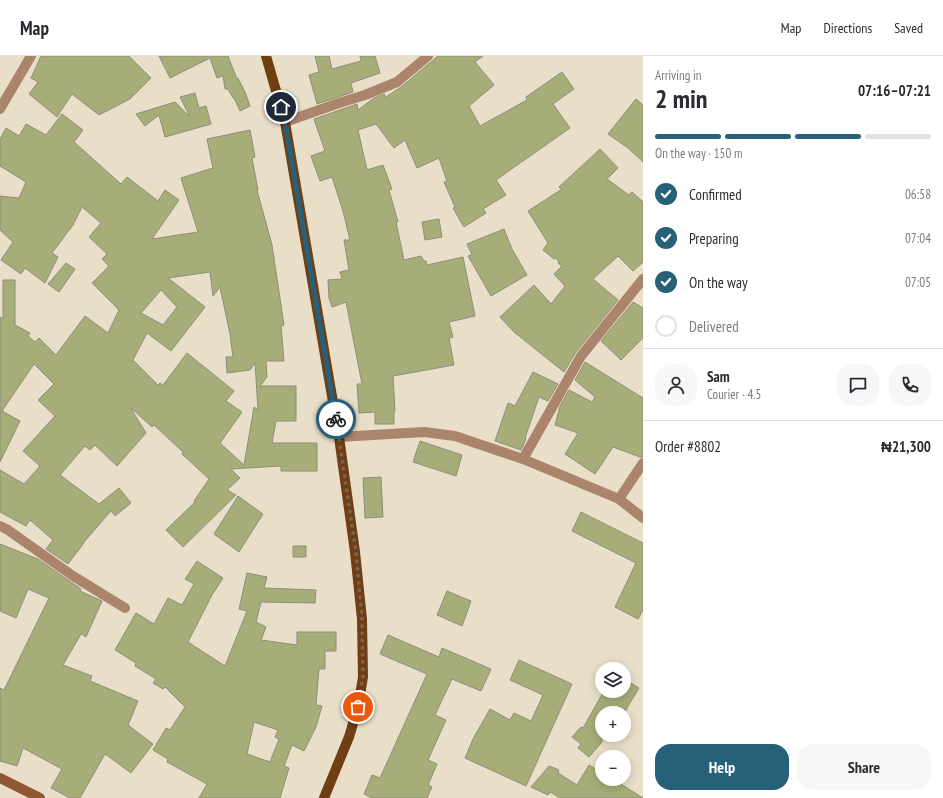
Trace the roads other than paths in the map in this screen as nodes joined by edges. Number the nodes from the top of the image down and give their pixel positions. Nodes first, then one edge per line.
1 (31, 56) edge
2 (266, 56) edge
3 (428, 56) edge
4 (0, 109) edge
5 (285, 122) junction
6 (643, 279) edge
7 (339, 437) junction
8 (523, 459) junction
9 (643, 463) edge
10 (619, 499) junction
11 (643, 518) edge
12 (0, 526) edge
13 (125, 608) dead end
14 (0, 778) edge
15 (40, 798) edge
16 (324, 798) edge

1 - 4 street
2 - 5 main road
3 - 5 street
5 - 7 main road
6 - 8 street
7 - 8 street
7 - 16 main road
8 - 10 street
9 - 10 street
10 - 11 street
12 - 13 street
14 - 15 main road

